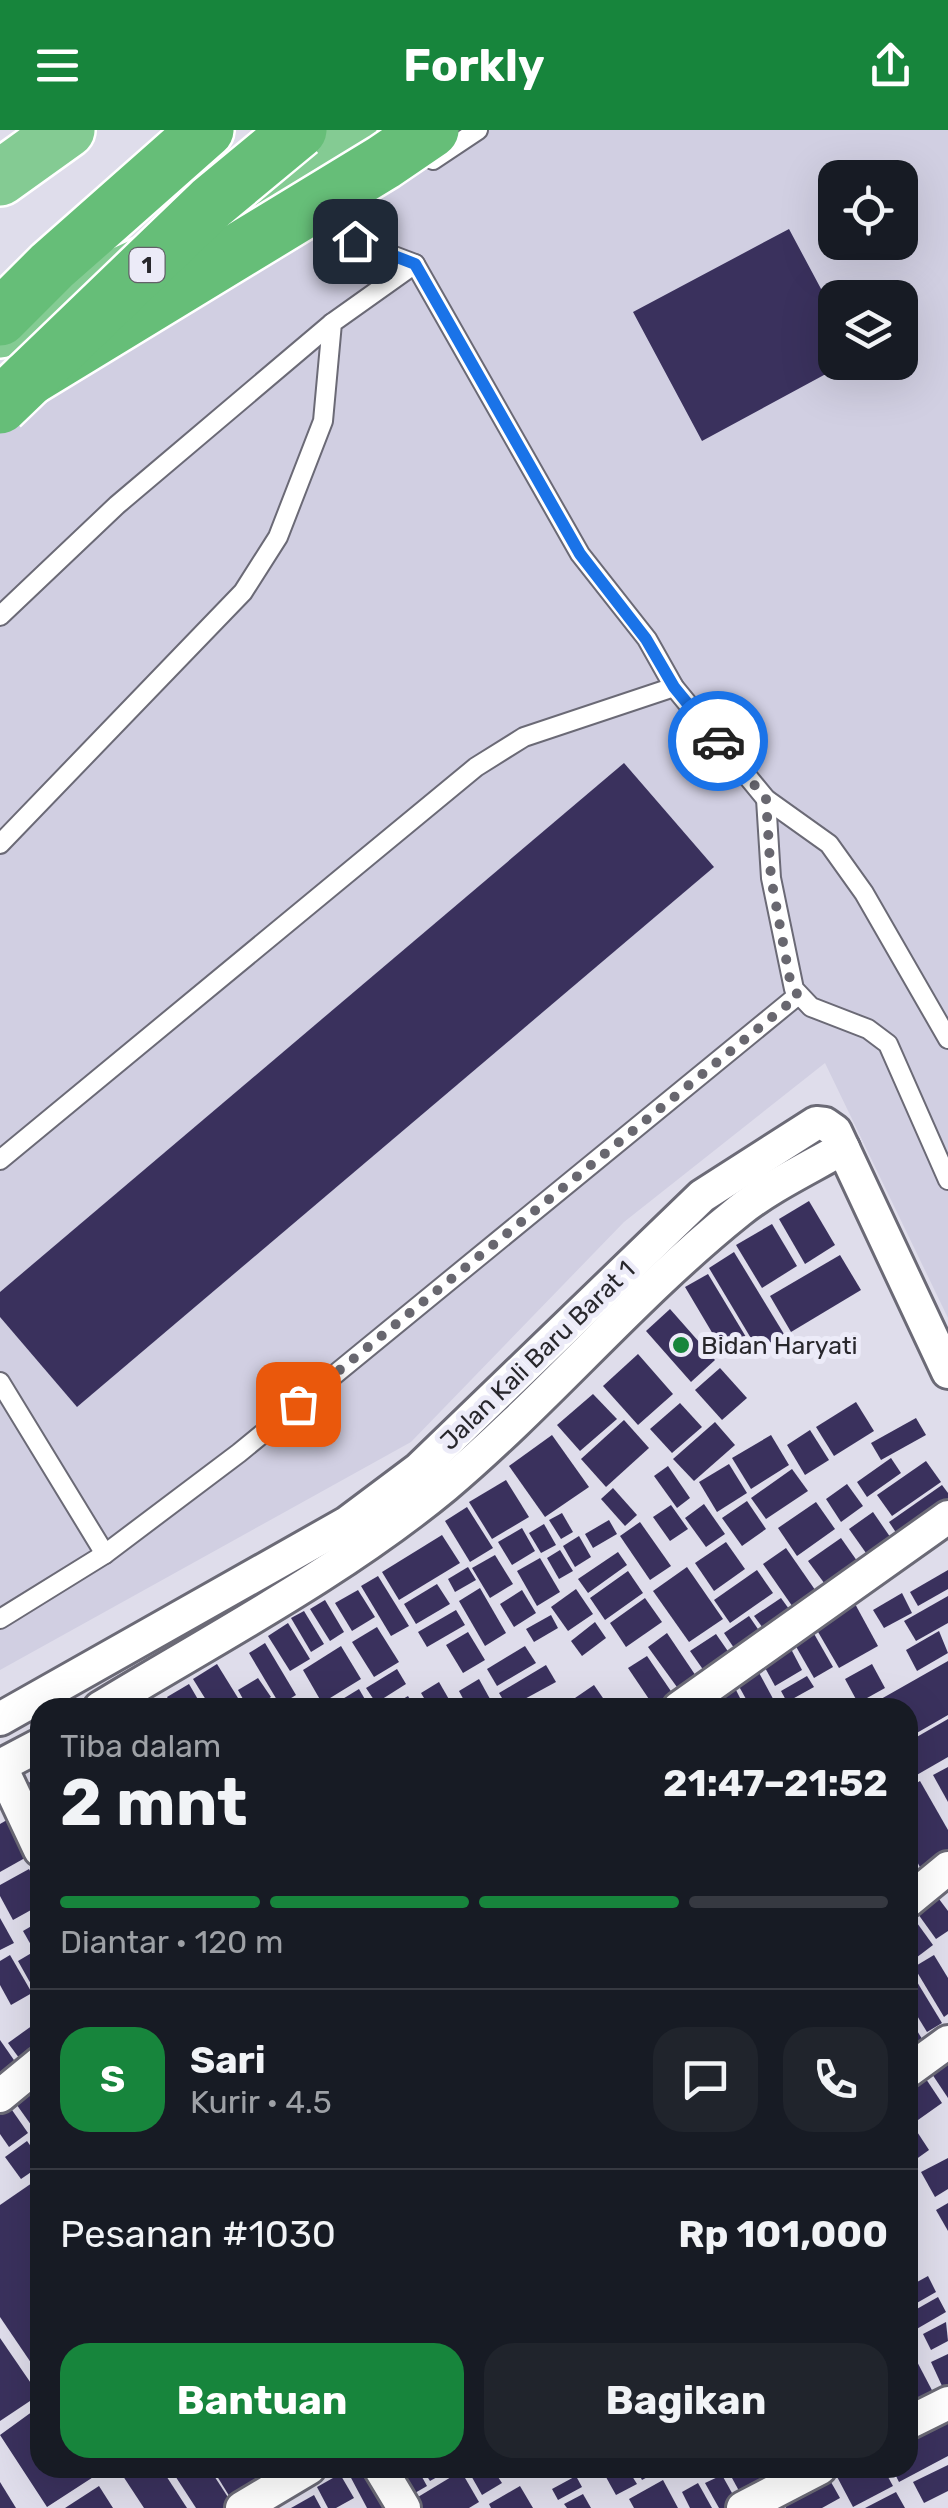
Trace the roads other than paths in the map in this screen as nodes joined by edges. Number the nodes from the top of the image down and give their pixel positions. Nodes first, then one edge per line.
1 (67, 130) edge
2 (206, 130) edge
3 (300, 130) edge
4 (349, 130) edge
5 (478, 130) edge
6 (414, 143) edge
7 (0, 178) edge
8 (266, 203) junction
9 (415, 264) junction
10 (0, 318) edge
11 (332, 323) junction
12 (0, 330) edge
13 (14, 392) edge
14 (0, 616) edge
15 (674, 687) junction
16 (766, 799) junction
17 (0, 844) edge
18 (798, 996) junction
19 (948, 1040) edge
20 (843, 1148) junction
21 (0, 1160) edge
22 (948, 1180) edge
23 (948, 1372) edge
24 (0, 1382) edge
25 (948, 1517) edge
26 (105, 1554) junction
27 (0, 1620) edge
28 (38, 1698) edge
29 (117, 1698) edge
30 (693, 1698) edge
31 (30, 1702) edge
32 (0, 1719) edge
33 (30, 1750) edge
34 (0, 1765) edge
35 (30, 1829) edge
36 (948, 1868) edge
37 (918, 1893) edge
38 (948, 2042) edge
39 (918, 2064) edge
40 (30, 2070) edge
41 (0, 2096) edge
42 (948, 2403) edge
43 (918, 2418) edge
44 (292, 2478) edge
45 (386, 2478) edge
46 (801, 2478) edge
47 (242, 2508) edge
48 (404, 2508) edge
49 (743, 2508) edge

1 - 7 highway
2 - 10 highway
3 - 13 highway, 1, bridge
4 - 8 highway
5 - 6 lane
6 - 8 highway
6 - 13 highway, bridge
8 - 9 lane
8 - 12 highway
9 - 11 lane
9 - 15 lane
11 - 14 lane
11 - 17 lane
15 - 16 lane
15 - 21 lane
16 - 18 lane
16 - 19 lane
18 - 22 lane
18 - 26 lane
20 - 23 street
20 - 28 street, Jalan Kali Baru Barat 1
20 - 29 street
24 - 26 lane
25 - 30 street
26 - 27 lane
31 - 32 street, Jalan Kali Baru Barat 1
33 - 34 street
34 - 35 street
36 - 37 street
38 - 39 street
40 - 41 street
42 - 43 street
44 - 47 street
45 - 48 street
46 - 49 street

